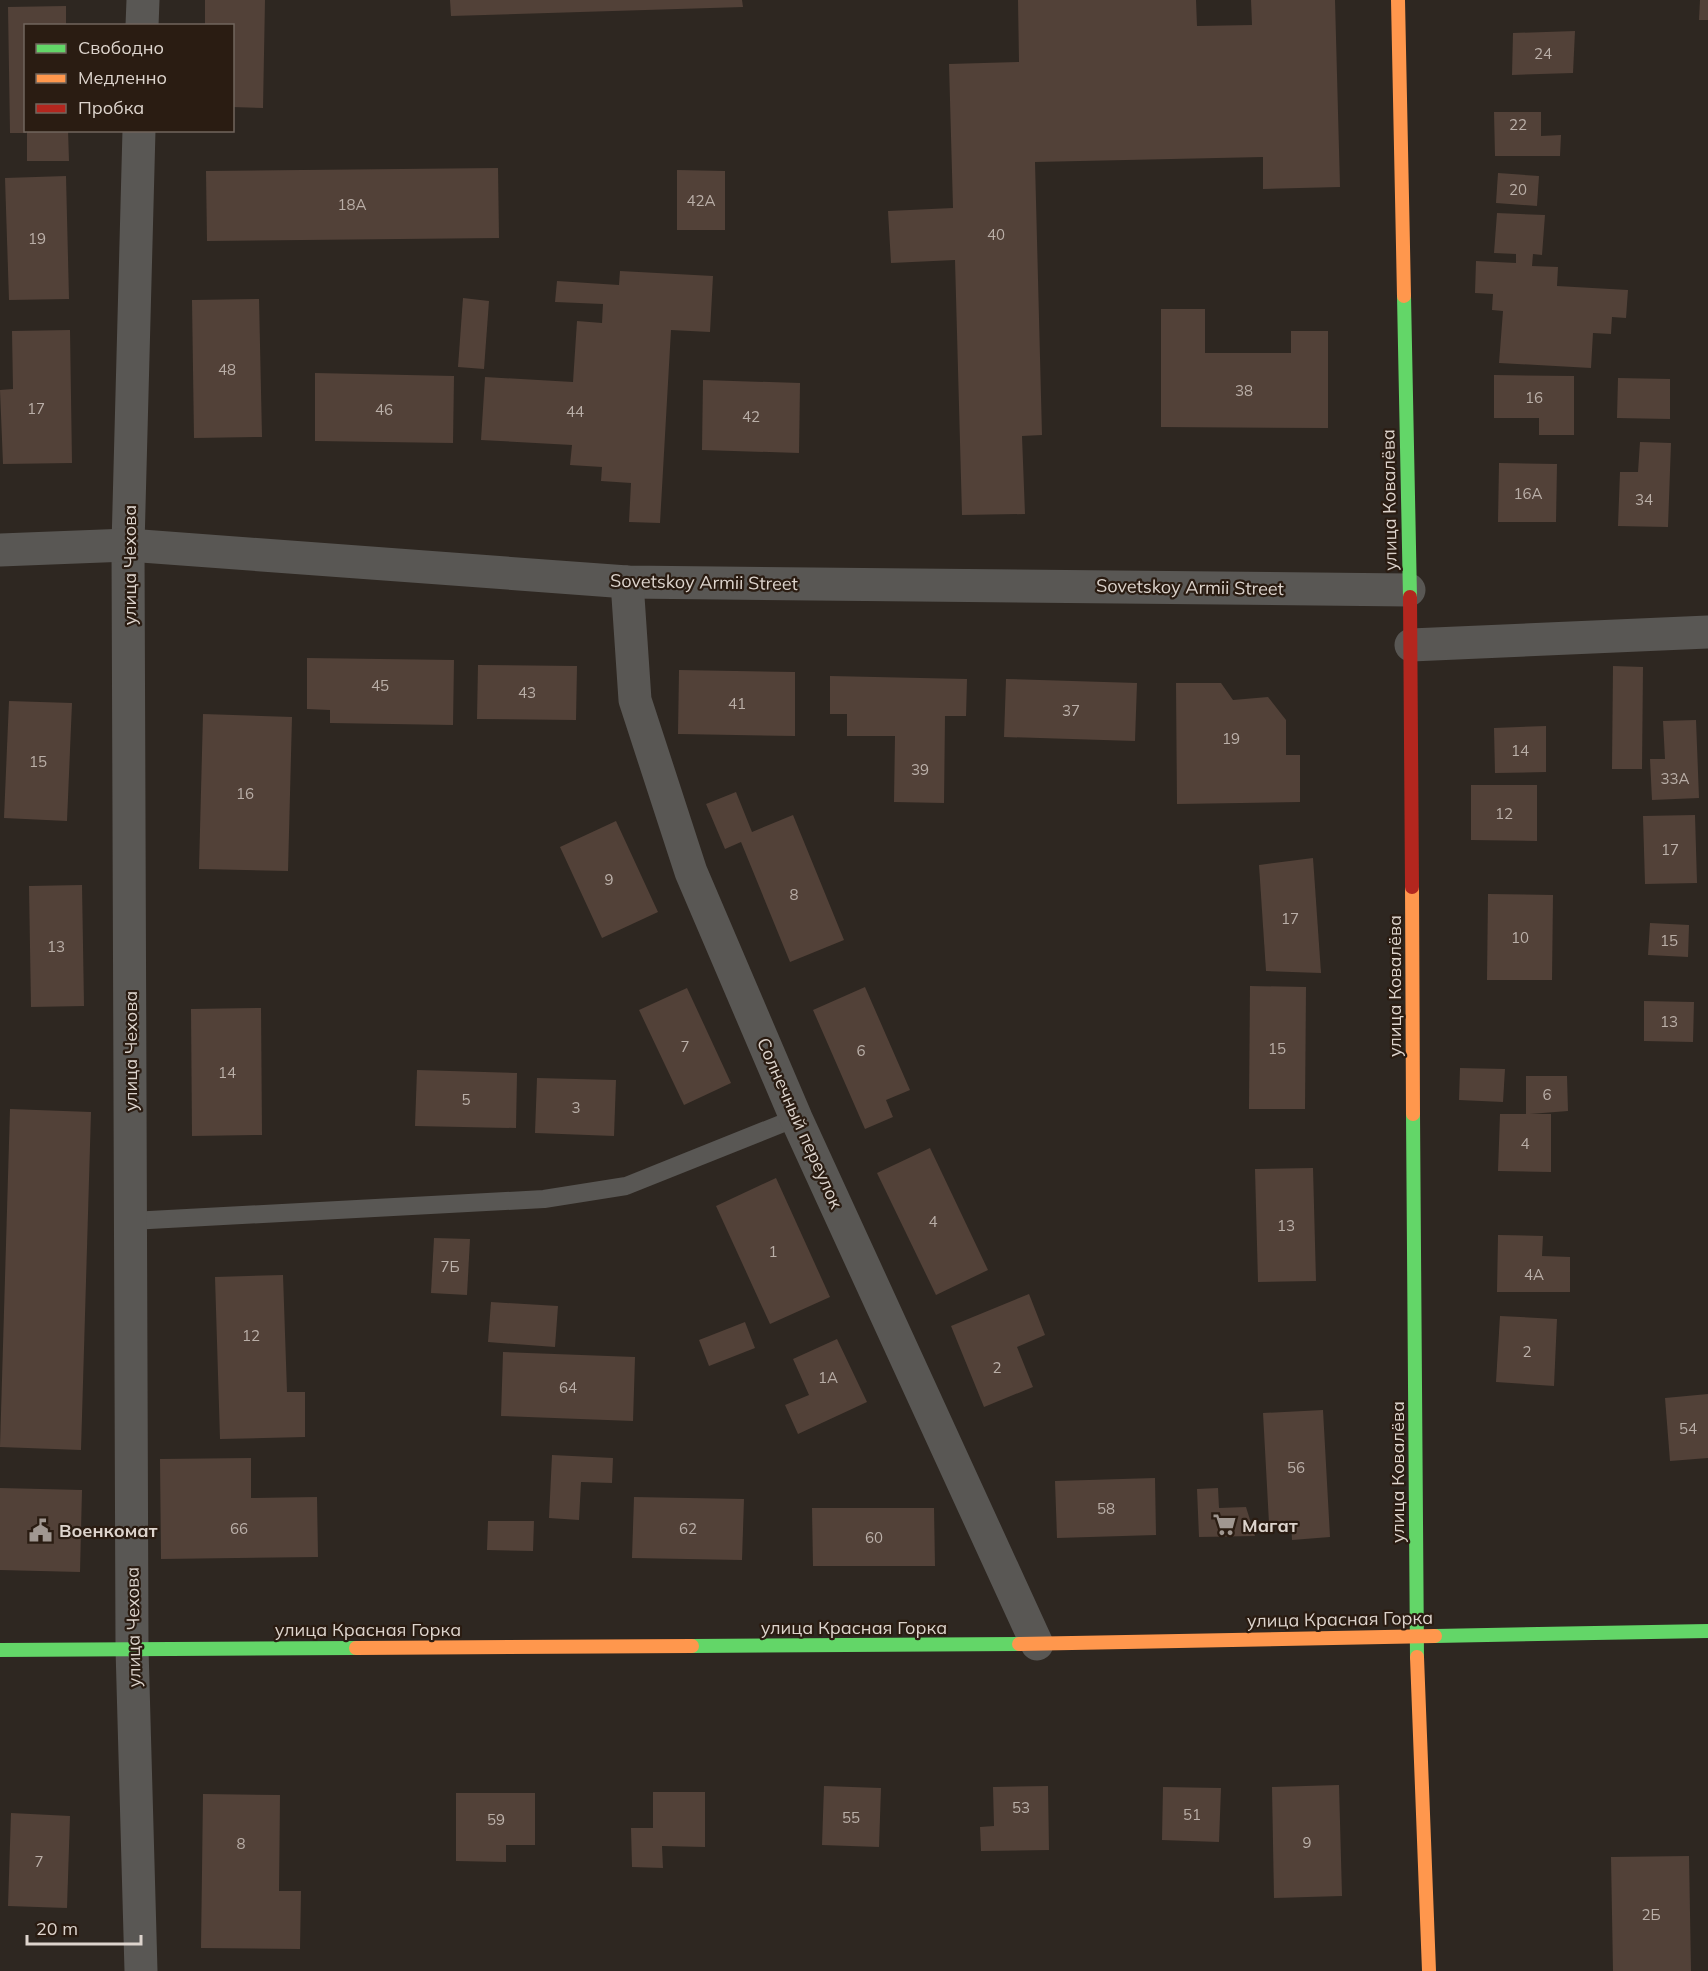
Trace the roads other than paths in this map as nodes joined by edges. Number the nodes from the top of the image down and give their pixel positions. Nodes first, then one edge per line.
1 (143, 0) edge
2 (1398, 0) edge
3 (142, 24) edge
4 (139, 132) edge
5 (128, 545) junction
6 (0, 550) edge
7 (627, 582) junction
8 (1409, 590) junction
9 (1708, 632) edge
10 (1411, 645) junction
11 (796, 1118) junction
12 (131, 1221) junction
13 (1708, 1631) edge
14 (1416, 1636) junction
15 (1037, 1644) junction
16 (132, 1648) junction
17 (0, 1650) edge
18 (141, 1971) edge
19 (1429, 1971) edge

1 - 3 street
2 - 8 street, улица Ковалёва
4 - 5 street, улица Чехова
5 - 6 street, Sovetskoy Armii Street
5 - 7 street, Sovetskoy Armii Street
5 - 12 street, улица Чехова
7 - 8 street, Sovetskoy Armii Street
7 - 11 street, Солнечный переулок
8 - 10 street, улица Ковалёва
9 - 10 street
10 - 14 street, улица Ковалёва
11 - 12 lane
11 - 15 street, Солнечный переулок
12 - 16 street, улица Чехова
13 - 14 street, улица Красная Горка
14 - 15 street, улица Красная Горка
14 - 19 street, улица Ковалёва
15 - 16 street, улица Красная Горка
16 - 17 street, улица Красная Горка
16 - 18 street, улица Чехова

